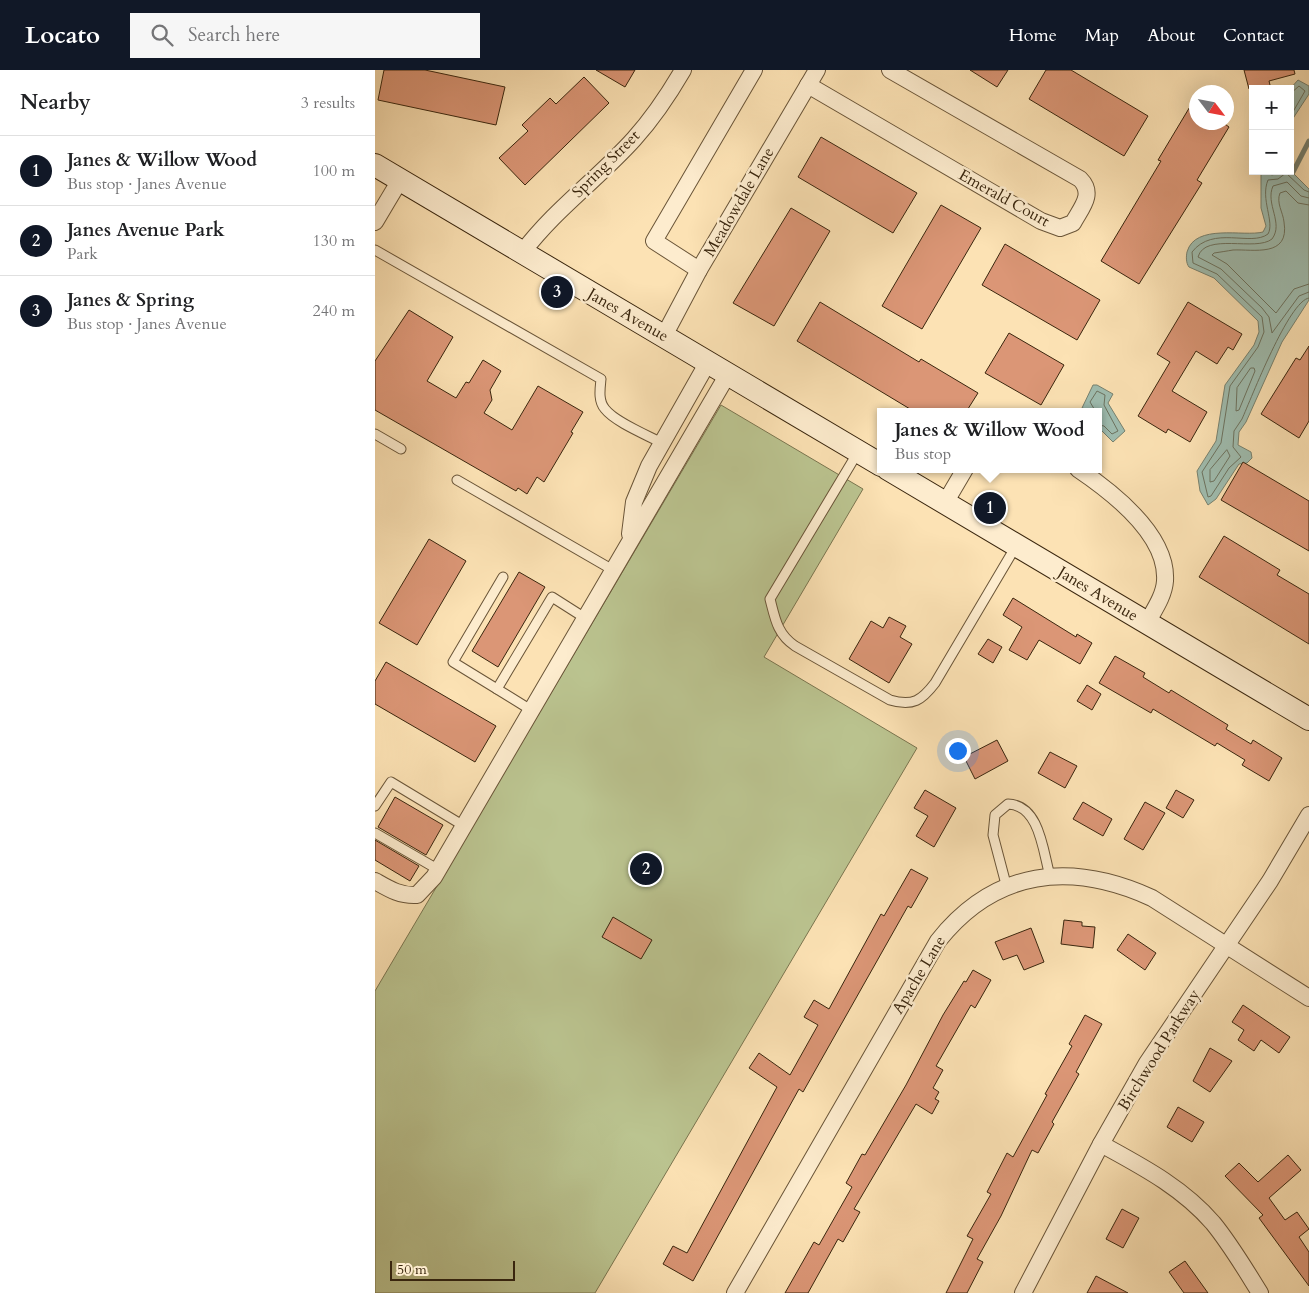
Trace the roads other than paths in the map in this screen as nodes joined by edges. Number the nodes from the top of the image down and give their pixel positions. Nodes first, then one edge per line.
1 (683, 70) edge
2 (755, 70) edge
3 (817, 70) edge
4 (890, 70) edge
5 (808, 85) junction
6 (376, 168) edge
7 (400, 180) junction
8 (375, 222) edge
9 (375, 250) edge
10 (522, 253) junction
11 (699, 270) junction
12 (664, 336) junction
13 (708, 362) junction
14 (728, 374) junction
15 (375, 434) edge
16 (662, 443) junction
17 (401, 449) dead end
18 (858, 451) junction
19 (877, 463) edge
20 (895, 473) edge
21 (963, 473) edge
22 (1084, 473) edge
23 (457, 480) dead end
24 (945, 503) junction
25 (628, 543) junction
26 (1016, 545) junction
27 (613, 570) junction
28 (503, 577) dead end
29 (585, 618) junction
30 (1147, 623) junction
31 (497, 689) junction
32 (531, 710) junction
33 (1309, 719) edge
34 (375, 806) edge
35 (1309, 815) edge
36 (464, 826) junction
37 (375, 833) edge
38 (439, 870) junction
39 (1050, 876) junction
40 (375, 881) edge
41 (1007, 888) junction
42 (1227, 946) junction
43 (1309, 998) edge
44 (1101, 1144) junction
45 (735, 1293) edge
46 (1023, 1293) edge
47 (1260, 1293) edge

1 - 10 street, Spring Street
2 - 11 street
3 - 5 street, Meadowdale Lane
4 - 5 street, Emerald Court
5 - 11 street, Meadowdale Lane
6 - 7 street, Janes Avenue
7 - 8 street
7 - 10 street, Janes Avenue
9 - 16 lane
10 - 12 street, Janes Avenue
11 - 12 street, Meadowdale Lane
12 - 13 street, Janes Avenue
13 - 14 street, Janes Avenue
13 - 16 street
14 - 18 street, Janes Avenue
14 - 25 street
15 - 17 lane
16 - 25 street
18 - 19 street, Janes Avenue
18 - 26 lane
20 - 24 street, Janes Avenue
21 - 24 street
22 - 30 street
23 - 27 lane
24 - 26 street, Janes Avenue
25 - 27 street
26 - 30 street, Janes Avenue
27 - 29 street
28 - 31 lane
29 - 31 lane
29 - 32 street
30 - 33 street, Janes Avenue
31 - 32 lane
32 - 36 street
34 - 36 lane
35 - 42 street, Birchwood Parkway
36 - 38 street
37 - 38 lane
38 - 40 street
39 - 41 street, Apache Lane
39 - 41 lane
39 - 42 street, Apache Lane
41 - 45 street, Apache Lane
42 - 43 street, Apache Lane
42 - 44 street, Birchwood Parkway
44 - 46 street, Birchwood Parkway
44 - 47 street

